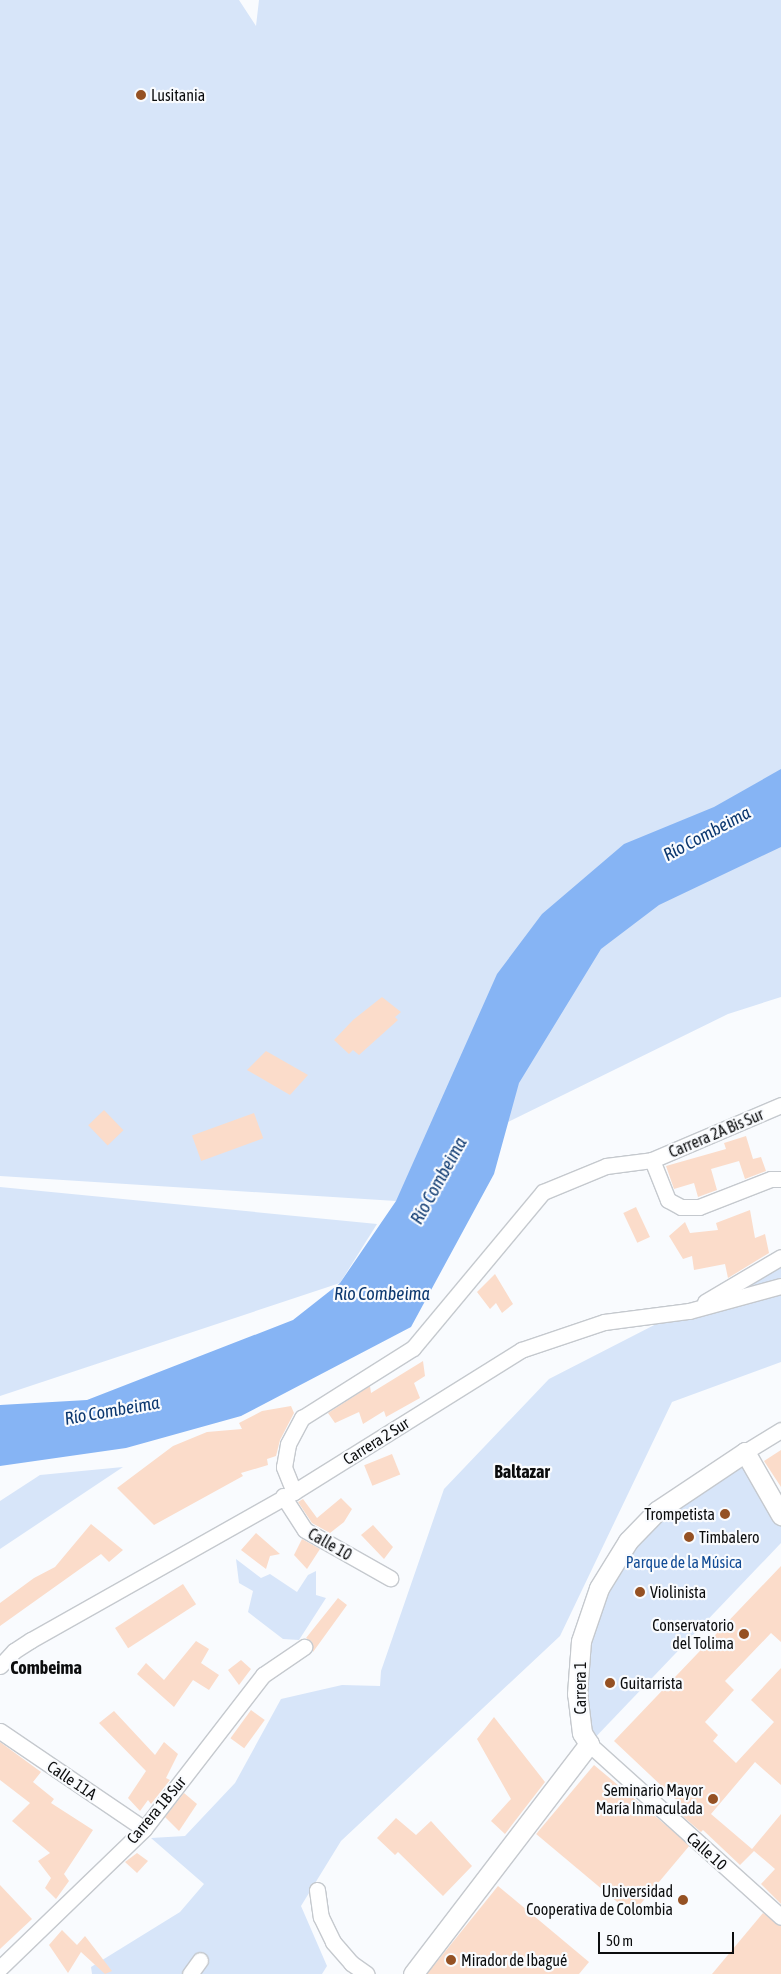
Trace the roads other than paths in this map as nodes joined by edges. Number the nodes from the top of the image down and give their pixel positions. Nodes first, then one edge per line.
1 (781, 1105) edge
2 (652, 1160) junction
3 (781, 1179) edge
4 (781, 1256) edge
5 (781, 1286) edge
6 (689, 1312) junction
7 (781, 1430) edge
8 (745, 1452) junction
9 (288, 1494) junction
10 (781, 1515) edge
11 (390, 1578) dead end
12 (304, 1647) dead end
13 (7, 1653) edge
14 (0, 1666) edge
15 (0, 1730) edge
16 (589, 1744) junction
17 (144, 1829) junction
18 (317, 1890) dead end
19 (781, 1918) edge
20 (200, 1960) dead end
21 (0, 1968) edge
22 (190, 1974) edge
23 (367, 1974) edge
24 (413, 1974) edge

1 - 2 street, Carrera 2A Bis Sur
2 - 3 street
2 - 9 street, Carrera 2A Bis Sur
4 - 6 street
5 - 6 street, Carrera 2 Sur
6 - 9 street, Carrera 2 Sur
7 - 8 street, Carrera 1
8 - 10 street
8 - 16 street, Carrera 1
9 - 11 street, Calle 10
9 - 13 street, Carrera 2 Sur
12 - 17 street, Carrera 1B Sur
13 - 14 street, Carrera 2 Sur
15 - 17 street, Calle 11A
16 - 19 street, Calle 10
16 - 24 street
17 - 21 street, Carrera 1B Sur
18 - 23 street
20 - 22 street

